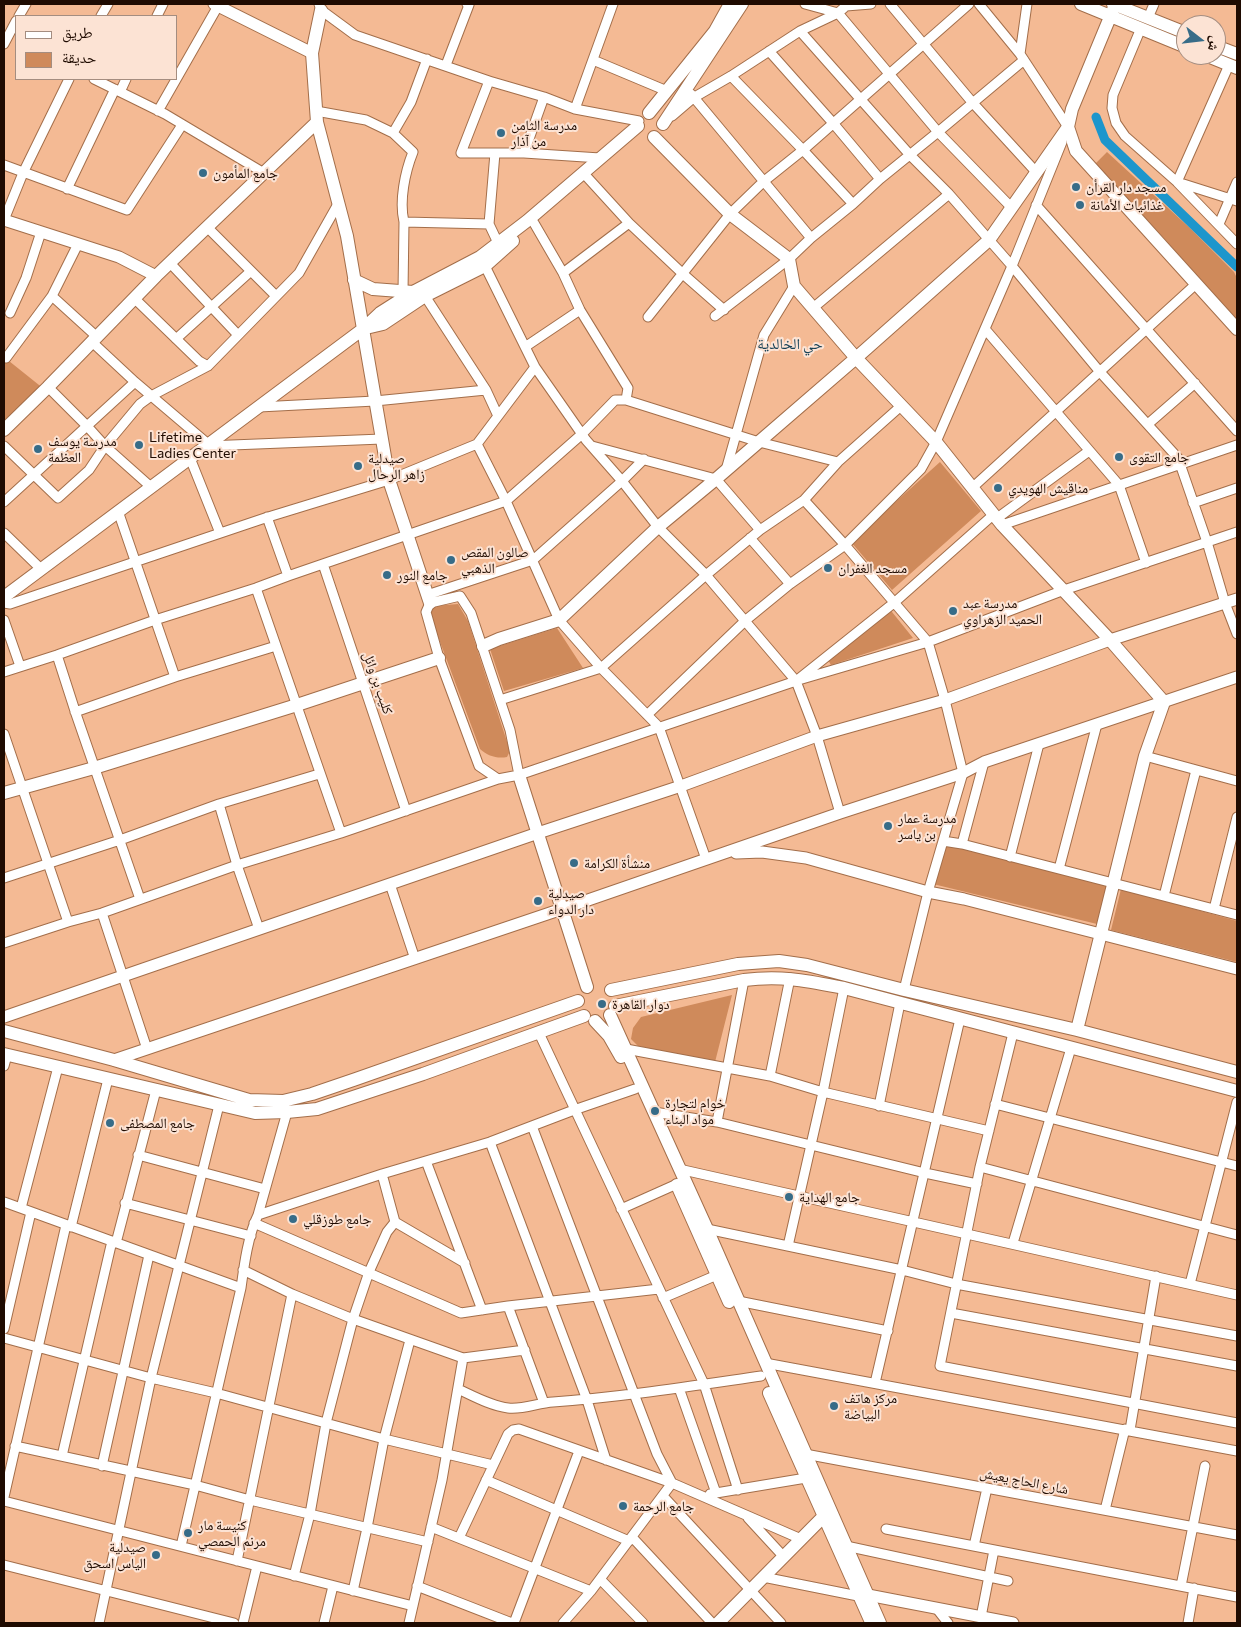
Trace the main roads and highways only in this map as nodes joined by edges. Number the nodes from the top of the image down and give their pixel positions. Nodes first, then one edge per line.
1 (730, 4) edge
2 (742, 4) edge
3 (1081, 4) edge
4 (320, 7) edge
5 (1114, 7) edge
6 (1176, 29) edge
7 (1176, 43) edge
8 (317, 117) junction
9 (642, 123) junction
10 (663, 124) junction
11 (1068, 127) junction
12 (654, 137) junction
13 (354, 280) junction
14 (413, 293) junction
15 (363, 329) junction
16 (1237, 329) edge
17 (856, 358) junction
18 (4, 430) edge
19 (4, 596) edge
20 (429, 599) road end
21 (483, 646) road end
22 (439, 658) road end
23 (519, 775) road end
24 (4, 793) edge
25 (599, 986) junction
26 (578, 1001) junction
27 (612, 1011) junction
28 (589, 1018) junction
29 (1077, 1030) junction
30 (4, 1031) edge
31 (5, 1059) edge
32 (1237, 1072) edge
33 (1237, 1091) edge
34 (823, 1517) junction
35 (863, 1596) junction
36 (718, 1623) edge
37 (871, 1623) edge
38 (880, 1623) edge

1 - 9 main road
2 - 10 main road
3 - 5 main road
4 - 8 main road
5 - 6 main road
5 - 7 main road
5 - 11 main road
8 - 13 main road
8 - 18 main road
9 - 10 main road
9 - 12 main road
9 - 14 main road
9 - 14 main road
10 - 12 main road
11 - 16 main road
11 - 17 main road
12 - 17 main road
13 - 14 main road
13 - 15 main road
14 - 15 main road
15 - 19 main road
15 - 20 main road
17 - 21 main road
17 - 29 main road
22 - 24 main road
23 - 25 main road
25 - 26 main road
25 - 27 main road
25 - 29 main road
26 - 28 main road
26 - 30 main road
27 - 28 main road
27 - 33 main road
27 - 35 main road
28 - 31 main road
28 - 34 main road
29 - 32 main road
34 - 35 main road
34 - 36 main road
35 - 37 main road
35 - 38 main road

